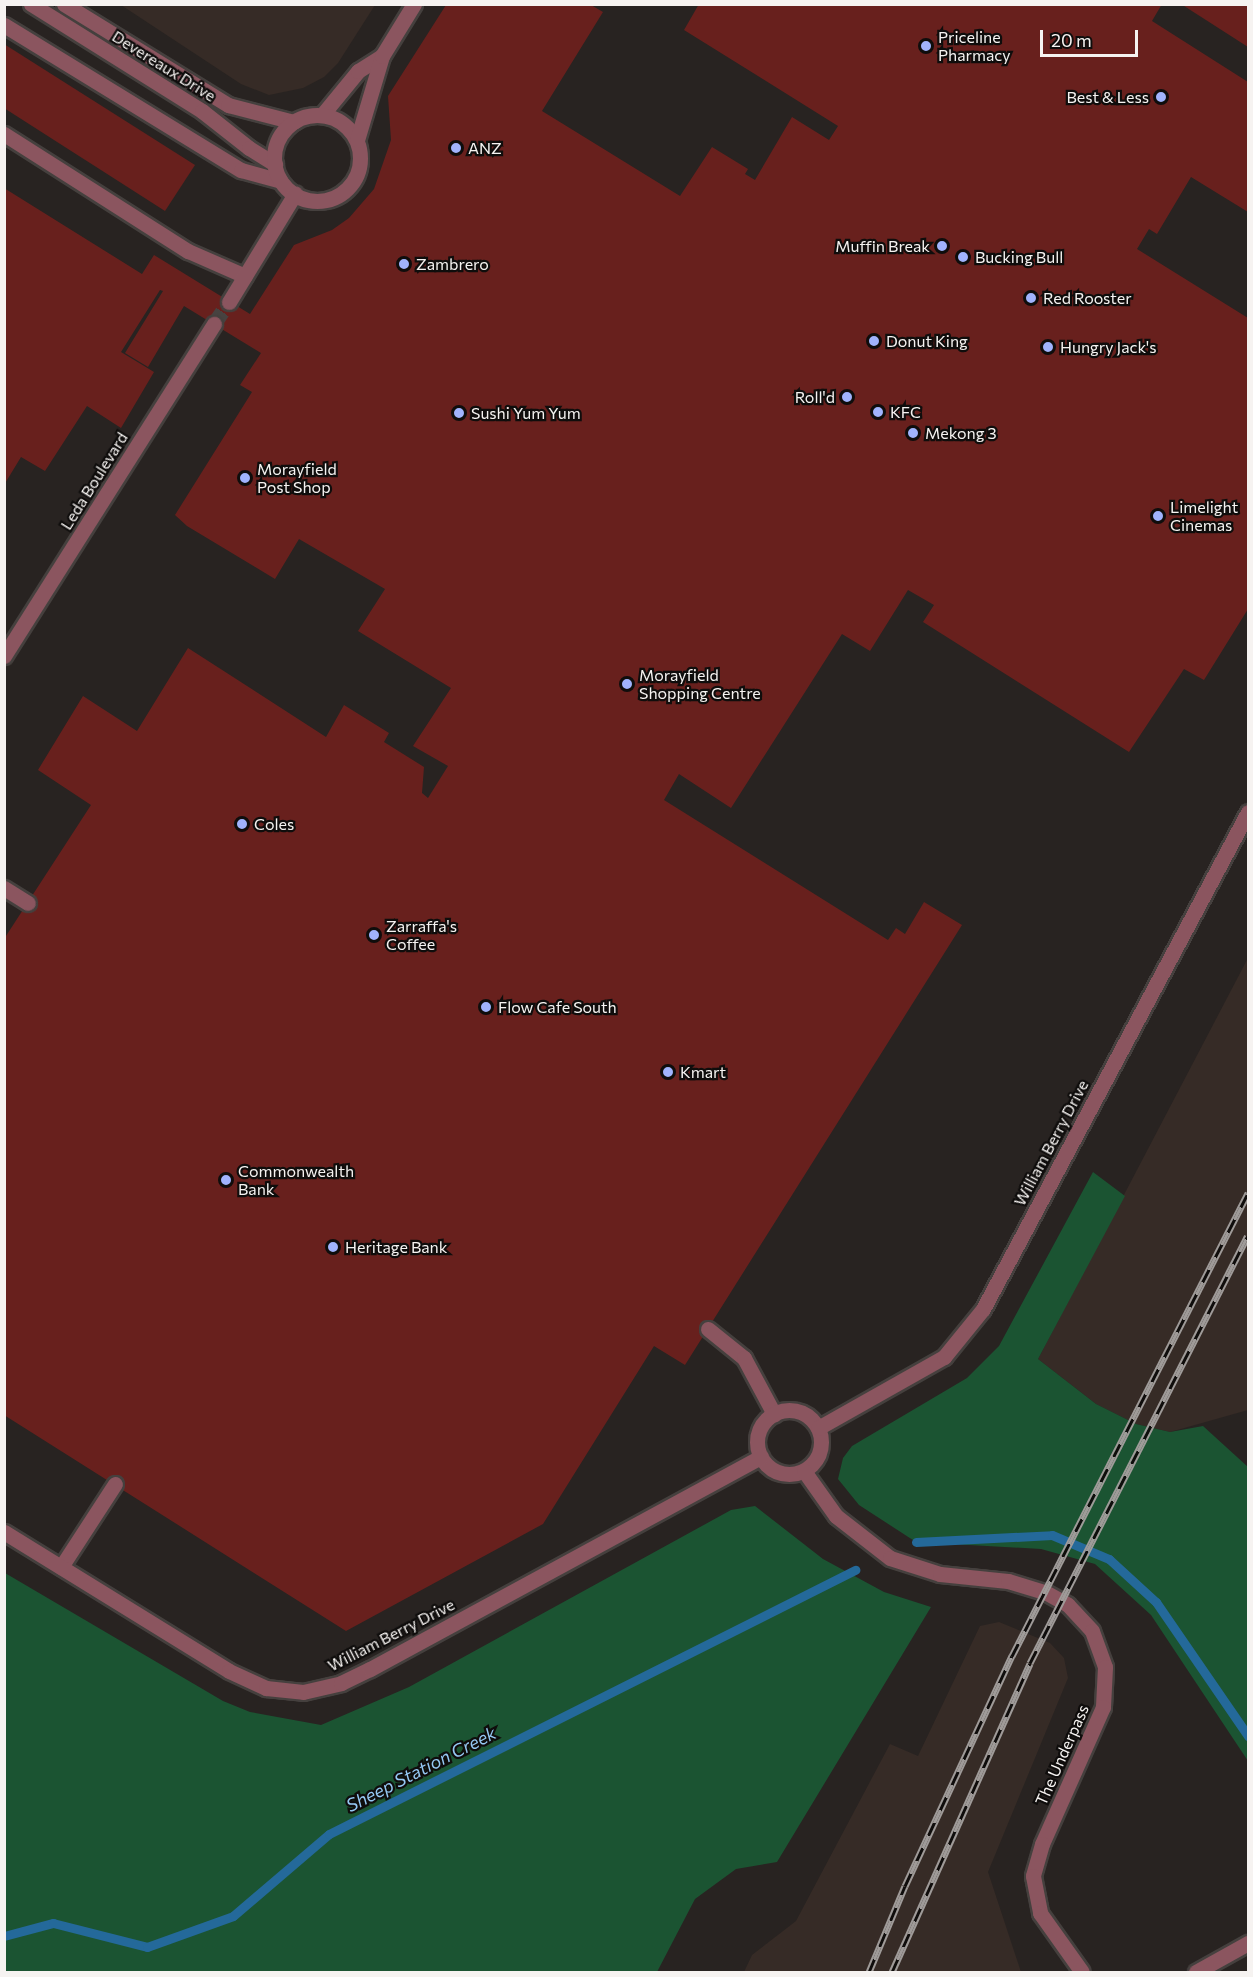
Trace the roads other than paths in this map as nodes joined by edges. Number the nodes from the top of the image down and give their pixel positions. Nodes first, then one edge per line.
1 (31, 4) edge
2 (64, 4) edge
3 (414, 4) edge
4 (4, 25) edge
5 (382, 56) junction
6 (322, 115) junction
7 (294, 122) junction
8 (4, 134) edge
9 (357, 140) junction
10 (275, 164) junction
11 (281, 181) junction
12 (295, 194) junction
13 (245, 276) junction
14 (229, 302) tunnel mouth
15 (214, 324) tunnel mouth
16 (4, 657) edge
17 (1248, 812) edge
18 (4, 888) edge
19 (28, 903) dead end
20 (708, 1329) dead end
21 (774, 1414) junction
22 (818, 1428) junction
23 (761, 1457) junction
24 (804, 1471) junction
25 (115, 1484) dead end
26 (4, 1532) edge
27 (61, 1567) junction
28 (1248, 1942) edge
29 (1082, 1972) edge
30 (1196, 1972) edge

1 - 10 street, Devereaux Drive
2 - 7 street, Devereaux Drive
3 - 5 street
4 - 11 street
5 - 6 street
5 - 9 street
6 - 7 street
6 - 9 street
7 - 10 street
8 - 13 street
9 - 12 street
10 - 11 street
11 - 12 street
12 - 13 street
13 - 14 street
15 - 16 street, Leda Boulevard
17 - 22 street, William Berry Drive
18 - 19 street
20 - 21 street
21 - 22 street
21 - 23 street
22 - 24 street
23 - 24 street
23 - 27 street, William Berry Drive
24 - 29 street, The Underpass
25 - 27 street
26 - 27 street, William Berry Drive
28 - 30 street

